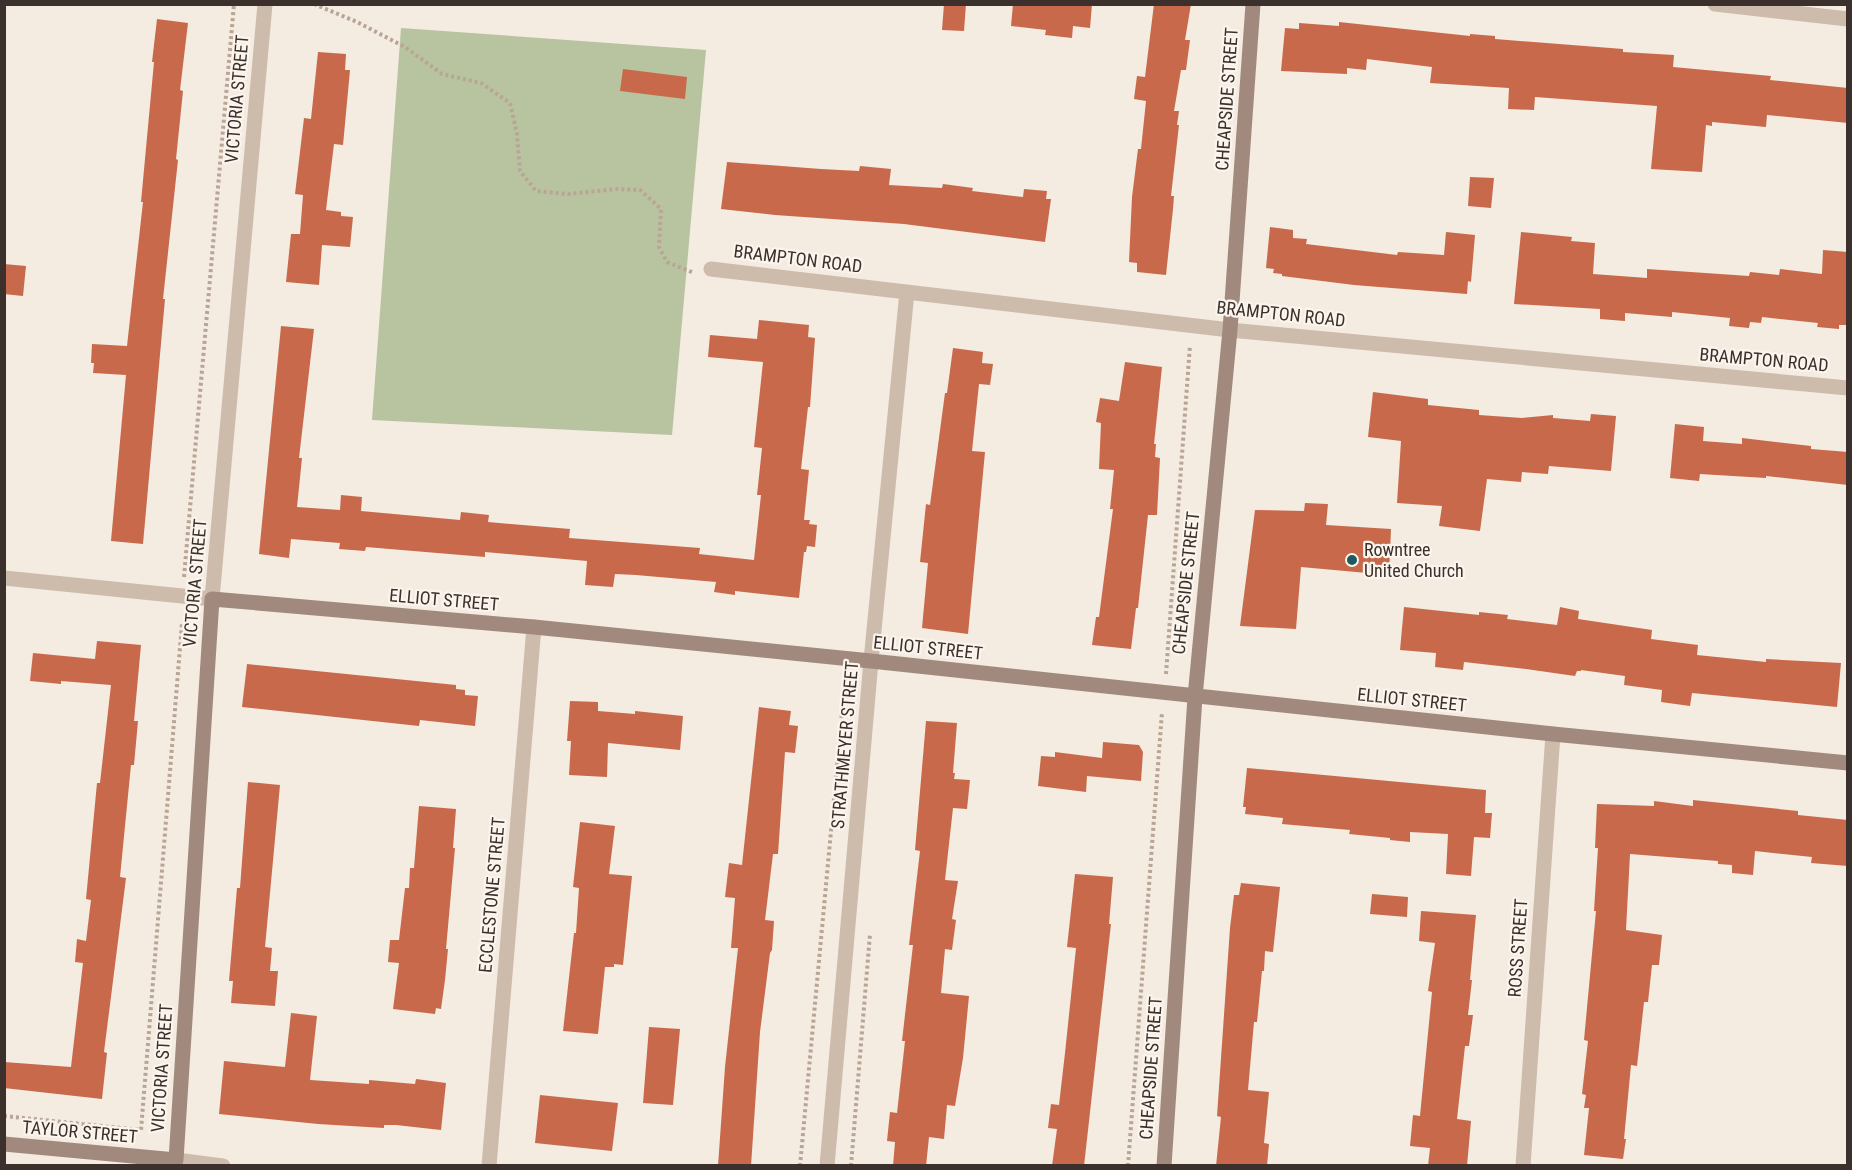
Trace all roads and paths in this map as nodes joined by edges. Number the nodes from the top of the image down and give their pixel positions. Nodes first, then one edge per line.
1 (234, 4) edge
2 (265, 4) edge
3 (314, 4) edge
4 (1253, 4) edge
5 (1715, 4) edge
6 (1848, 19) edge
7 (711, 269) joint
8 (907, 292) junction
9 (1230, 330) junction
10 (1190, 345) dead end
11 (1848, 388) edge
12 (4, 578) edge
13 (184, 578) dead end
14 (212, 599) junction
15 (182, 623) dead end
16 (534, 627) junction
17 (871, 661) junction
18 (845, 680) dead end
19 (1164, 693) junction
20 (1195, 697) junction
21 (1553, 734) junction
22 (1848, 763) edge
23 (4, 1116) edge
24 (4, 1144) edge
25 (176, 1163) edge
26 (223, 1166) edge
27 (489, 1166) edge
28 (800, 1166) edge
29 (827, 1166) edge
30 (1128, 1166) edge
31 (1164, 1166) edge
32 (1523, 1166) edge

1 - 13 path
2 - 14 street, VICTORIA STREET
3 - 7 path
4 - 9 street, CHEAPSIDE STREET
5 - 6 street
7 - 8 street, BRAMPTON ROAD
8 - 9 street, BRAMPTON ROAD
8 - 17 street, STRATHMEYER STREET
9 - 11 street, BRAMPTON ROAD
9 - 20 street, CHEAPSIDE STREET
10 - 19 path
12 - 14 street, ELLIOT STREET
14 - 16 street, ELLIOT STREET
14 - 25 street, VICTORIA STREET
15 - 23 path
16 - 17 street, ELLIOT STREET
16 - 27 street, ECCLESTONE STREET
17 - 19 street, ELLIOT STREET
17 - 29 street, STRATHMEYER STREET
18 - 28 path
19 - 20 street, ELLIOT STREET
19 - 30 path
20 - 21 street, ELLIOT STREET
20 - 31 street, CHEAPSIDE STREET
21 - 22 street, ELLIOT STREET
21 - 32 street, ROSS STREET
24 - 25 street, TAYLOR STREET
25 - 26 street, TAYLOR STREET

